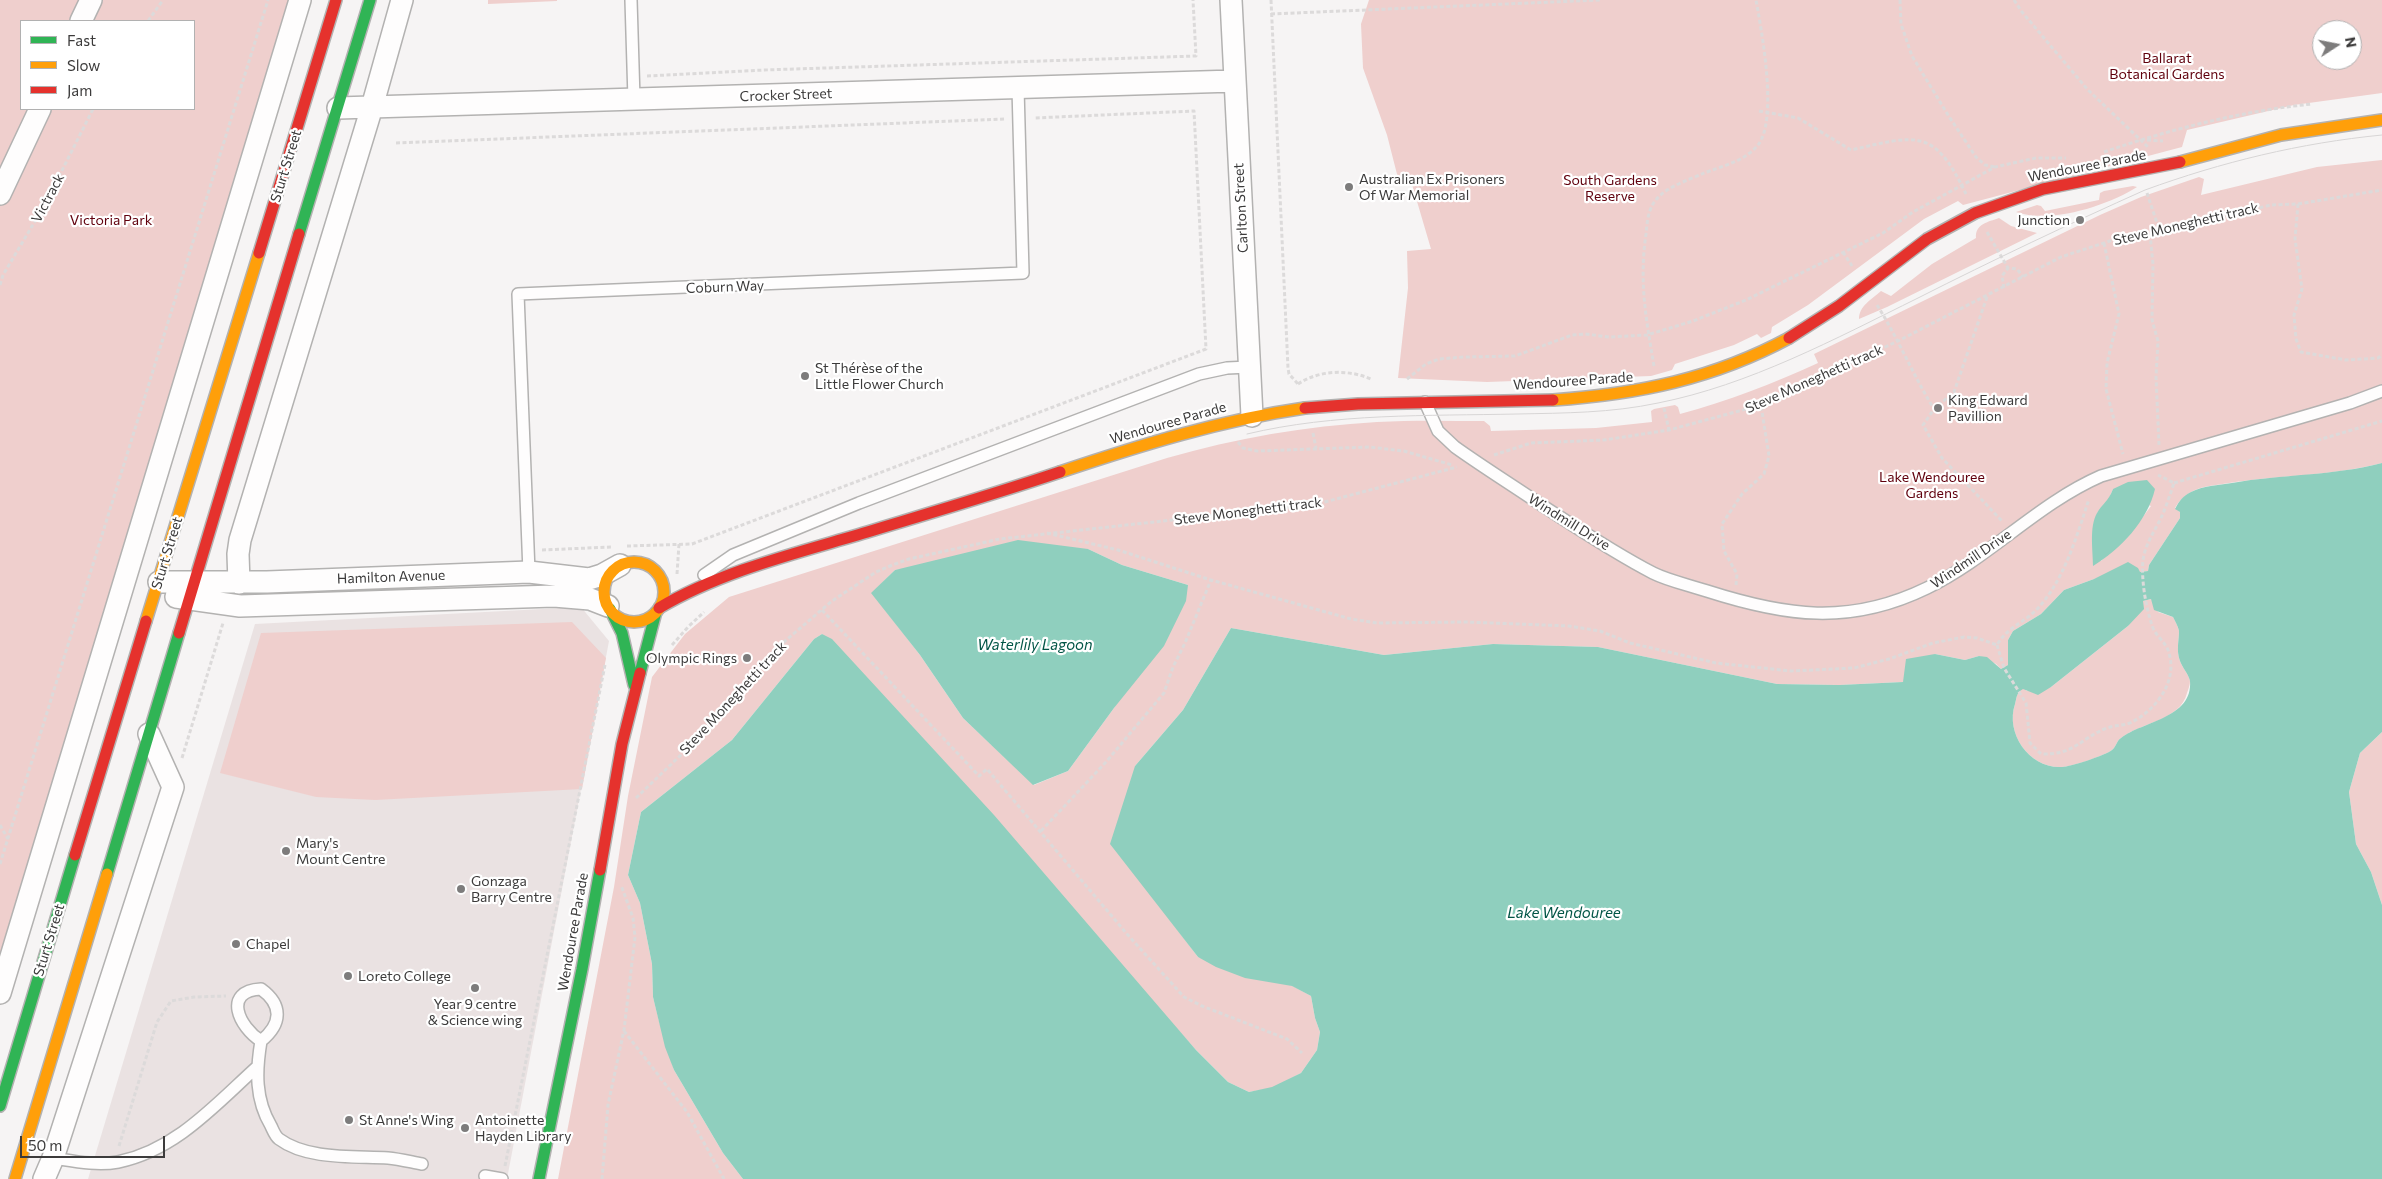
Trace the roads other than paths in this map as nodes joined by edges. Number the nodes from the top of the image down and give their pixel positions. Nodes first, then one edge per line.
1 (91, 0) edge
2 (300, 0) edge
3 (336, 0) edge
4 (370, 0) edge
5 (402, 0) edge
6 (631, 0) edge
7 (1231, 0) edge
8 (81, 20) edge
9 (1234, 81) junction
10 (1018, 88) junction
11 (634, 99) junction
12 (372, 107) junction
13 (338, 108) junction
14 (40, 110) edge
15 (2382, 120) edge
16 (0, 194) edge
17 (1249, 367) junction
18 (2382, 391) edge
19 (1424, 401) junction
20 (1252, 416) junction
21 (620, 566) junction
22 (652, 568) junction
23 (529, 572) junction
24 (672, 575) dead end
25 (699, 575) joint
26 (729, 575) junction
27 (239, 583) junction
28 (157, 586) junction
29 (193, 591) junction
30 (609, 608) junction
31 (658, 610) junction
32 (635, 689) junction
33 (149, 734) junction
34 (55, 813) junction
35 (84, 824) junction
36 (0, 993) edge
37 (261, 1040) junction
38 (256, 1067) junction
39 (0, 1106) edge
40 (53, 1158) junction
41 (422, 1164) dead end
42 (503, 1174) edge
43 (485, 1176) dead end
44 (14, 1179) edge
45 (44, 1179) edge
46 (539, 1179) edge

1 - 8 street
2 - 34 street
3 - 28 street, Sturt Street
4 - 13 street
5 - 12 street
6 - 11 lane
7 - 9 street, Carlton Street
9 - 10 street, Crocker Street
9 - 17 street, Carlton Street
10 - 11 street, Crocker Street
10 - 23 lane, Coburn Way
11 - 12 street, Crocker Street
12 - 13 street, Crocker Street
12 - 27 street
13 - 29 street
14 - 16 street
15 - 19 street, Wendouree Parade
17 - 20 street, Carlton Street
17 - 25 lane, Wendouree Parade
18 - 19 lane, Windmill Drive
19 - 20 street, Wendouree Parade
20 - 26 street, Wendouree Parade
21 - 22 street
21 - 23 street, Hamilton Avenue
21 - 30 street
22 - 24 street
22 - 31 street
23 - 27 street, Hamilton Avenue
25 - 26 street, Wendouree Parade
26 - 31 street, Wendouree Parade
27 - 29 street, Hamilton Avenue
28 - 29 street, Hamilton Avenue
28 - 35 street, Sturt Street
29 - 30 street, Hamilton Avenue
29 - 33 street
30 - 31 street
30 - 32 street, Wendouree Parade
31 - 32 street, Wendouree Parade
32 - 46 street, Wendouree Parade
33 - 40 street
33 - 44 street
34 - 35 street
34 - 36 street
35 - 39 street, Sturt Street
37 - 37 lane
37 - 38 lane
38 - 40 lane
38 - 41 lane
40 - 45 street
42 - 43 lane

